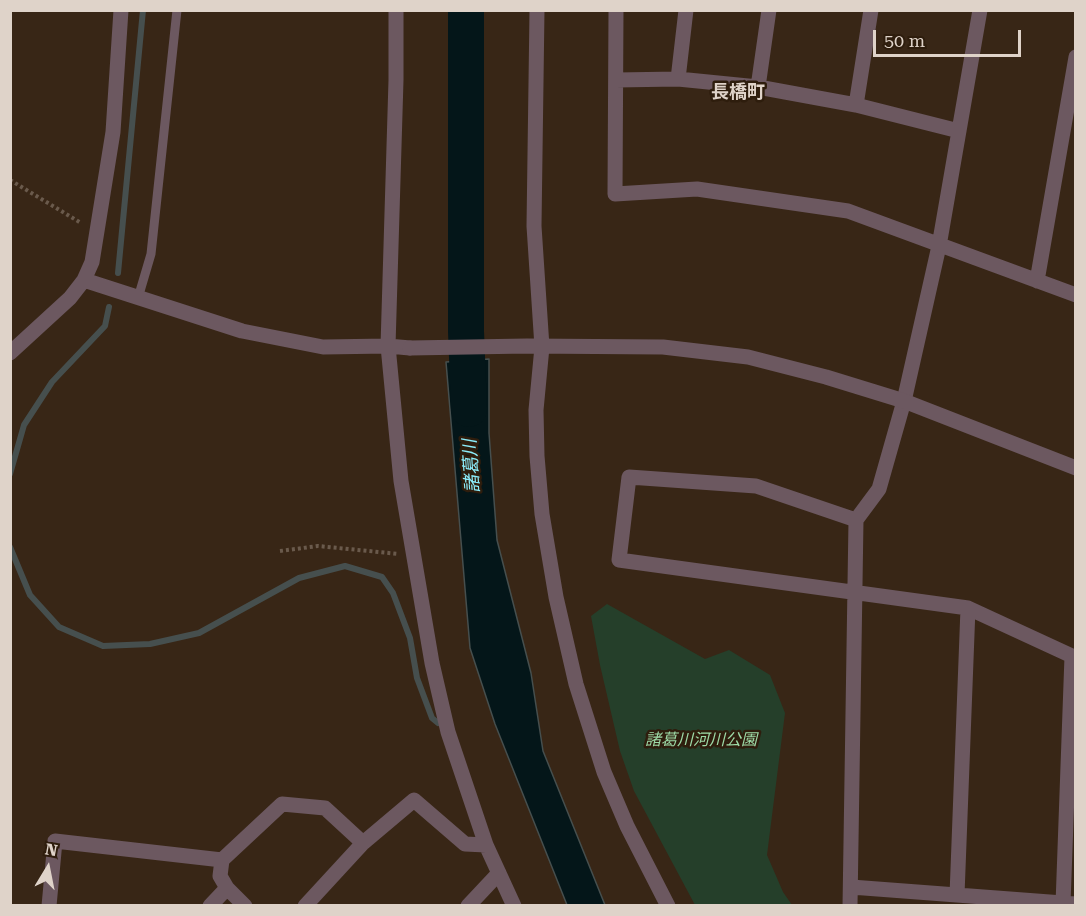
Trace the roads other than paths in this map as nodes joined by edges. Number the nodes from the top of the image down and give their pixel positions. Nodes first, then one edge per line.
1 (121, 10) edge
2 (177, 10) edge
3 (396, 10) edge
4 (537, 10) edge
5 (616, 10) edge
6 (686, 10) edge
7 (769, 10) edge
8 (870, 10) edge
9 (980, 10) edge
10 (1076, 57) edge
11 (678, 79) junction
12 (616, 80) junction
13 (758, 87) junction
14 (856, 105) junction
15 (959, 131) junction
16 (939, 246) junction
17 (84, 280) junction
18 (1037, 281) junction
19 (1076, 295) edge
20 (138, 298) junction
21 (388, 346) junction
22 (535, 346) junction
23 (10, 354) edge
24 (904, 401) junction
25 (1076, 468) edge
26 (855, 520) junction
27 (854, 594) junction
28 (968, 608) junction
29 (363, 843) junction
30 (486, 845) junction
31 (222, 860) junction
32 (499, 873) junction
33 (851, 887) junction
34 (227, 888) junction
35 (957, 895) junction
36 (1016, 903) edge
37 (1069, 904) edge
38 (49, 906) edge
39 (210, 906) edge
40 (245, 906) edge
41 (305, 906) edge
42 (468, 906) edge
43 (514, 906) edge
44 (668, 906) edge
45 (850, 906) edge

1 - 17 street
2 - 20 lane
3 - 21 street
4 - 22 street
5 - 12 street
6 - 11 street
7 - 13 street
8 - 14 street
9 - 15 street
10 - 18 street
11 - 12 street
11 - 13 street
12 - 16 street
13 - 14 street
14 - 15 street
15 - 16 street
16 - 18 street
16 - 24 street
17 - 20 street
17 - 23 street
18 - 19 street
20 - 21 street
21 - 22 street
21 - 30 street
22 - 24 street
22 - 44 street
24 - 25 street
24 - 26 street
26 - 27 street
26 - 27 street
27 - 28 street
27 - 33 street
28 - 35 street
28 - 37 street
29 - 30 street
29 - 31 street
29 - 41 street
30 - 32 street
31 - 34 street
31 - 38 street
32 - 42 street
32 - 43 street
33 - 35 street
33 - 45 street
34 - 39 street
34 - 40 street
35 - 36 street
36 - 37 street

